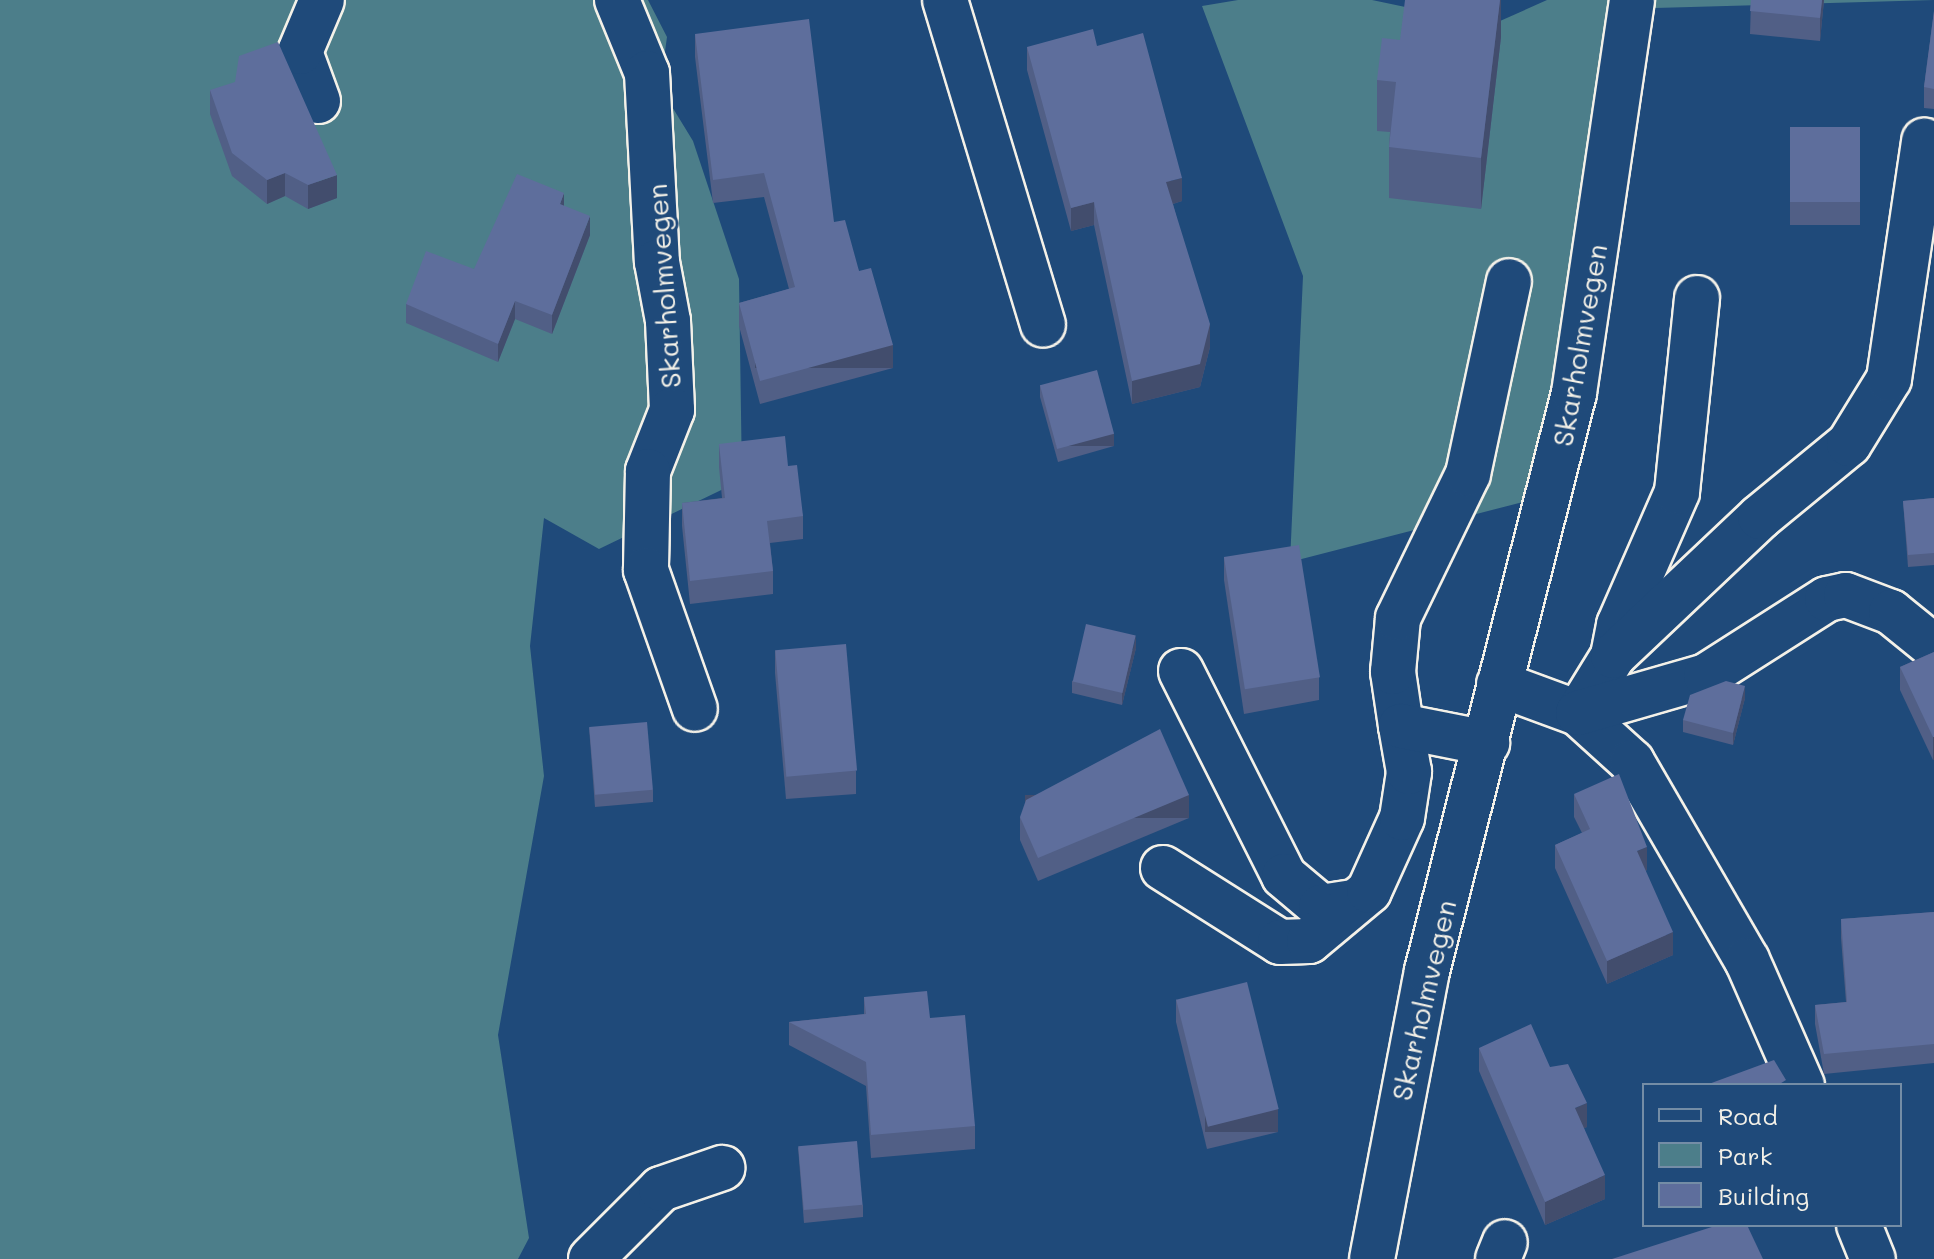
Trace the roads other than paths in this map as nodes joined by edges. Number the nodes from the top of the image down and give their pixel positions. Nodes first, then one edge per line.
1 (322, 0) edge
2 (617, 0) edge
3 (945, 0) edge
4 (1632, 0) edge
5 (318, 101) dead end
6 (1924, 141) dead end
7 (1509, 281) dead end
8 (1697, 298) dead end
9 (1043, 325) dead end
10 (1933, 646) edge
11 (1613, 656) junction
12 (1181, 671) dead end
13 (1499, 684) junction
14 (695, 709) dead end
15 (1578, 713) junction
16 (1401, 726) junction
17 (1487, 743) junction
18 (1163, 868) dead end
19 (1352, 902) junction
20 (1801, 1083) edge
21 (722, 1168) dead end
22 (1860, 1227) edge
23 (591, 1259) edge
24 (1372, 1259) edge
25 (1873, 1259) edge

1 - 5 street
2 - 14 street, Skarholmvegen
3 - 9 street
4 - 13 street, Skarholmvegen
6 - 11 street
7 - 16 street
8 - 11 street
10 - 15 street
11 - 15 street
12 - 19 street
13 - 15 street
13 - 17 street, Skarholmvegen
15 - 20 street
16 - 17 street
16 - 19 street
17 - 24 street, Skarholmvegen
18 - 19 street
21 - 23 street
22 - 25 street

